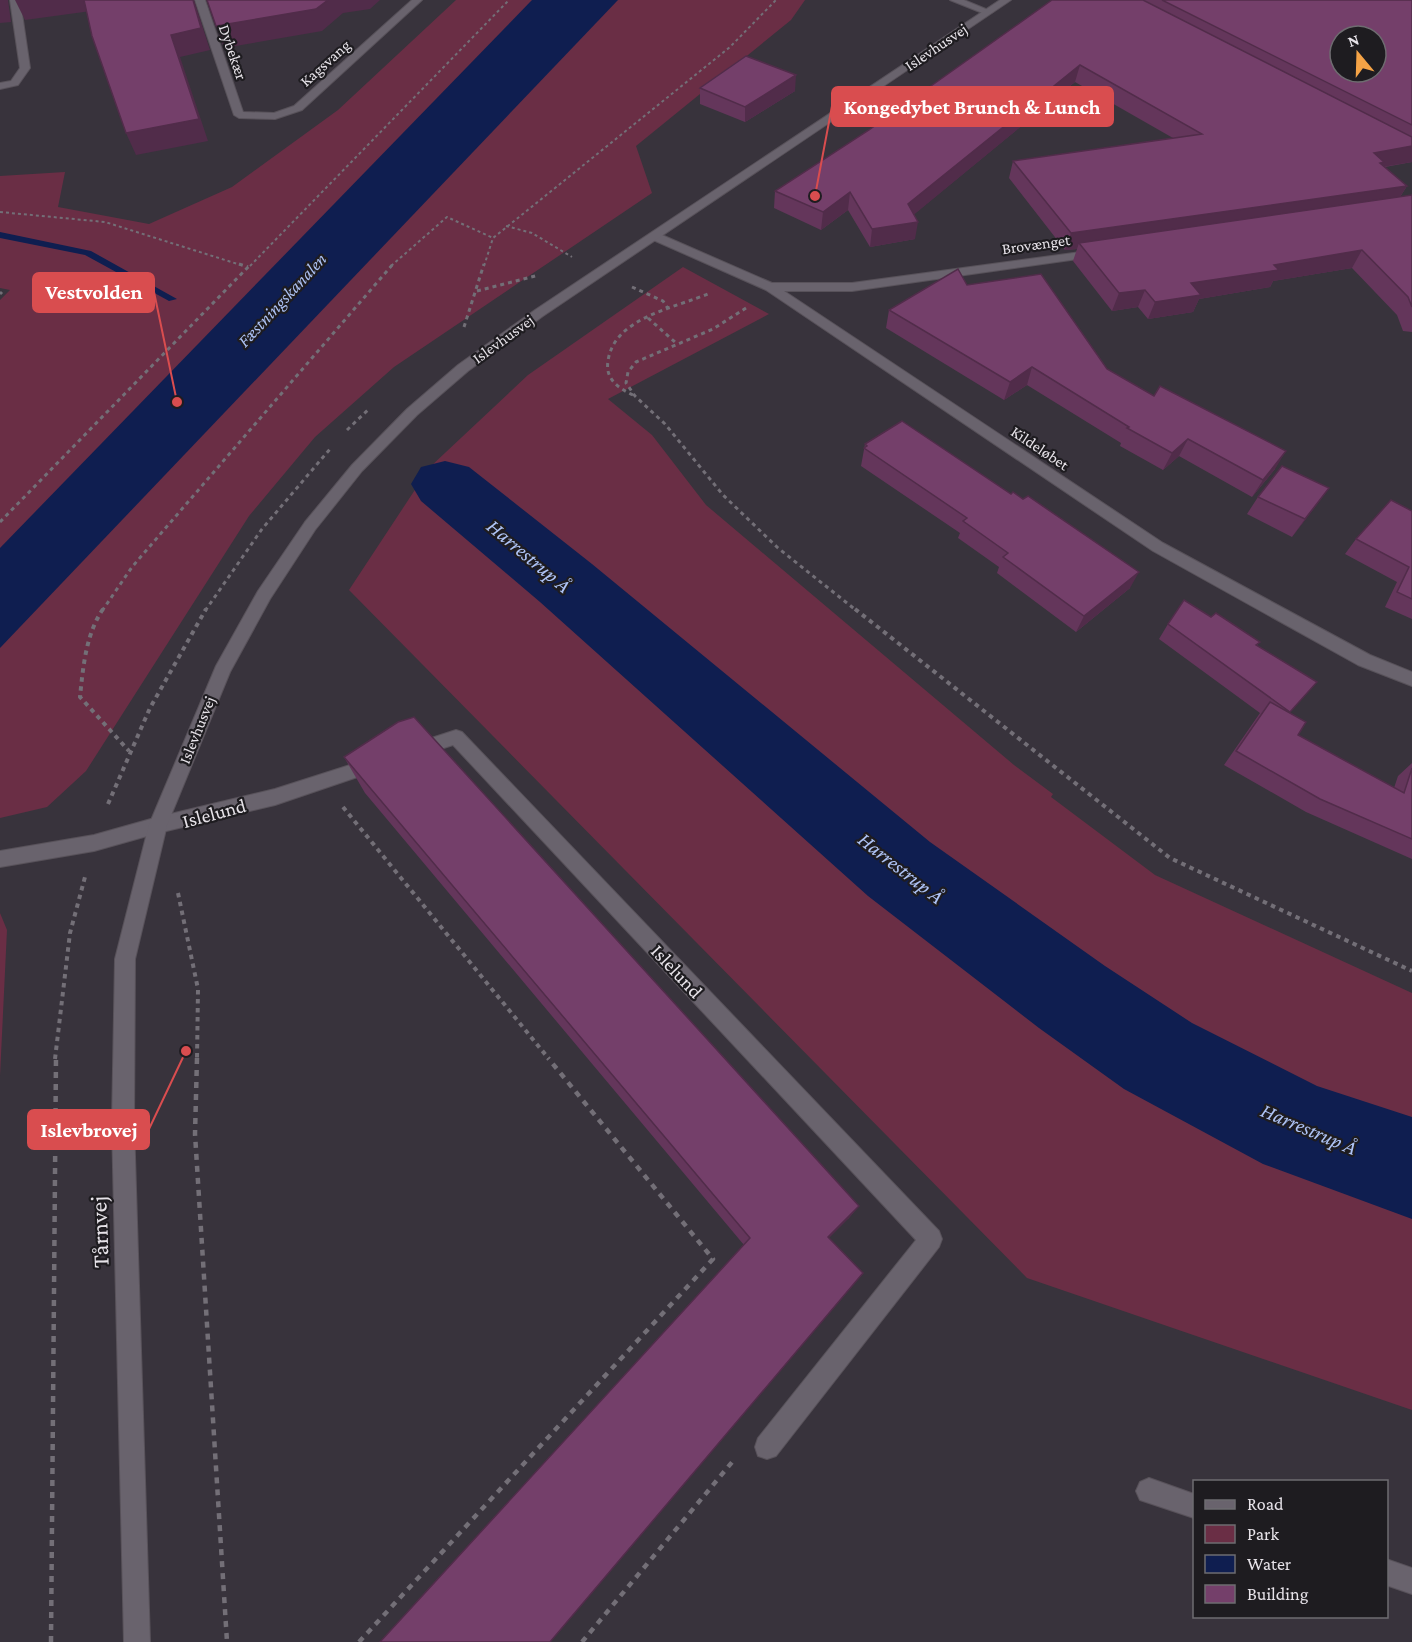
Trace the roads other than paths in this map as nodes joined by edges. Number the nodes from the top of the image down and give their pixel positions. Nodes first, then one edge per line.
1 (15, 0) edge
2 (200, 0) edge
3 (417, 0) edge
4 (955, 0) edge
5 (1006, 0) edge
6 (988, 12) junction
7 (0, 86) edge
8 (239, 114) joint
9 (656, 236) junction
10 (1111, 250) edge
11 (770, 287) junction
12 (1412, 679) edge
13 (158, 825) junction
14 (0, 859) edge
15 (767, 1447) road end
16 (1149, 1491) dead end
17 (1193, 1506) edge
18 (1388, 1573) edge
19 (1412, 1581) edge
20 (137, 1642) edge

1 - 7 street
2 - 8 street, Dybekær
3 - 8 street, Kagsvang
4 - 6 street
5 - 6 street, Islevhusvej
6 - 9 street, Islevhusvej
9 - 11 street, Kildeløbet
9 - 13 street, Islevhusvej
10 - 11 street, Brovænget
11 - 12 street, Kildeløbet
13 - 14 street, Islelund
13 - 15 street, Islelund
13 - 20 street, Tårnvej
16 - 17 street
18 - 19 street

